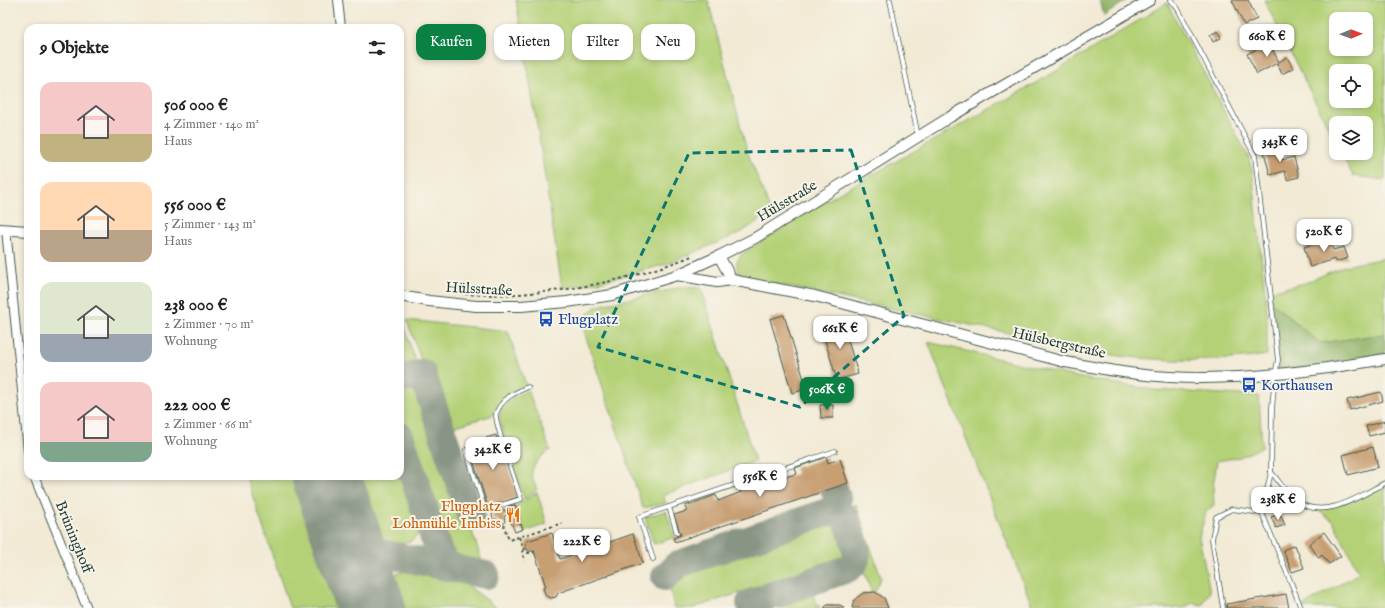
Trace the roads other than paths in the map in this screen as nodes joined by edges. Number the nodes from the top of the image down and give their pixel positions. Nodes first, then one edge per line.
1 (338, 0) edge
2 (890, 0) edge
3 (1150, 0) edge
4 (1171, 0) edge
5 (341, 24) edge
6 (920, 137) junction
7 (3, 229) edge
8 (24, 231) edge
9 (720, 256) junction
10 (677, 275) junction
11 (732, 280) junction
12 (404, 297) edge
13 (1385, 359) edge
14 (1275, 375) junction
15 (528, 387) dead end
16 (24, 415) edge
17 (466, 450) dead end
18 (835, 451) dead end
19 (1271, 472) junction
20 (36, 480) edge
21 (1385, 483) edge
22 (669, 507) junction
23 (1262, 513) junction
24 (677, 533) dead end
25 (653, 559) dead end
26 (87, 608) edge
27 (1223, 608) edge
28 (1301, 608) edge

1 - 5 street
2 - 6 lane
3 - 6 street, Hülsstraße
4 - 14 lane
6 - 9 street, Hülsstraße
7 - 8 street
7 - 16 street
9 - 10 street, Hülsstraße
9 - 11 street
10 - 11 street, Hülsbergstraße
10 - 12 street, Hülsstraße
11 - 14 street, Hülsbergstraße
13 - 14 street, Hülsbergstraße
14 - 19 lane
15 - 17 lane
18 - 22 lane
19 - 21 lane
19 - 23 lane
20 - 26 street, Brüninghoff
22 - 24 lane
22 - 25 lane
23 - 27 lane
23 - 28 lane

